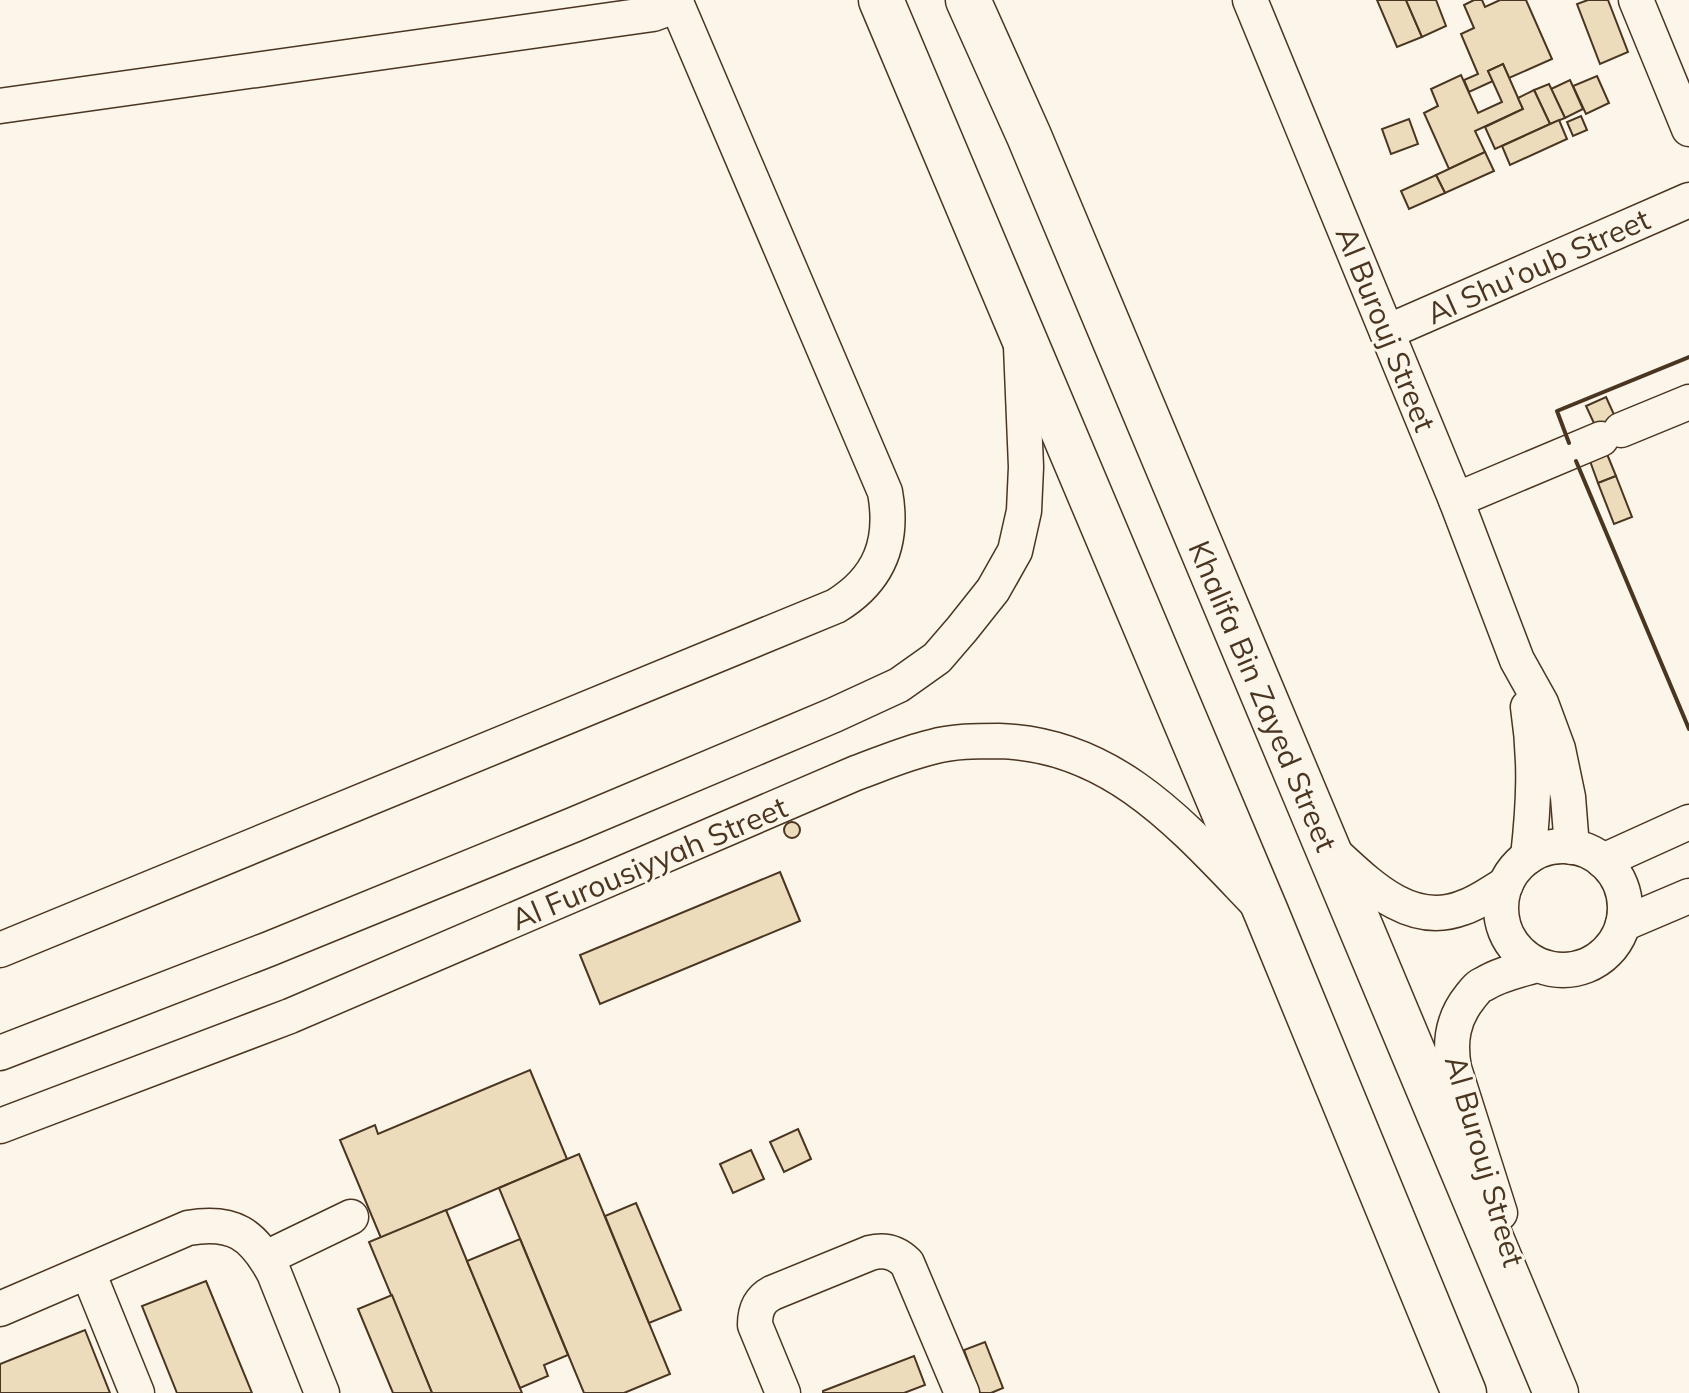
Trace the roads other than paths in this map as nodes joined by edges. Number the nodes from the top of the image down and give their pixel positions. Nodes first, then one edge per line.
1 (881, 0) edge
2 (968, 0) edge
3 (1250, 0) edge
4 (1636, 0) edge
5 (676, 2) edge
6 (0, 106) edge
7 (1689, 129) edge
8 (1689, 200) edge
9 (1020, 325) junction
10 (1387, 332) junction
11 (1689, 402) edge
12 (1456, 500) junction
13 (1517, 660) junction
14 (1689, 822) edge
15 (1326, 844) junction
16 (1572, 847) junction
17 (1528, 857) junction
18 (1603, 861) junction
19 (1506, 884) junction
20 (1689, 896) edge
21 (1266, 912) junction
22 (1623, 924) junction
23 (0, 950) edge
24 (1537, 965) junction
25 (0, 1053) edge
26 (0, 1126) edge
27 (351, 1217) dead end
28 (266, 1258) junction
29 (88, 1272) junction
30 (0, 1309) edge
31 (1548, 1374) edge
32 (137, 1393) edge
33 (322, 1393) edge
34 (783, 1393) edge
35 (962, 1393) edge
36 (1464, 1393) edge

1 - 9 highway
2 - 15 highway, Khalifa Bin Zayed Street
3 - 10 street, Al Burouj Street
4 - 7 street
5 - 6 street
5 - 23 street
8 - 10 street, Al Shu'oub Street
9 - 21 highway
9 - 25 street
10 - 12 street, Al Burouj Street
11 - 12 street
12 - 13 street, Al Burouj Street
13 - 16 street, Al Burouj Street
13 - 17 street, Al Burouj Street
14 - 18 street
15 - 19 street
15 - 31 highway, Khalifa Bin Zayed Street
16 - 17 street
16 - 18 street
17 - 19 street
18 - 22 street
19 - 24 street
20 - 22 street
21 - 26 street, Al Furousiyyah Street
21 - 36 highway
22 - 24 street
24 - 31 street, Al Burouj Street
27 - 28 street
28 - 29 street
28 - 33 street
29 - 30 street
29 - 32 street
34 - 35 street

